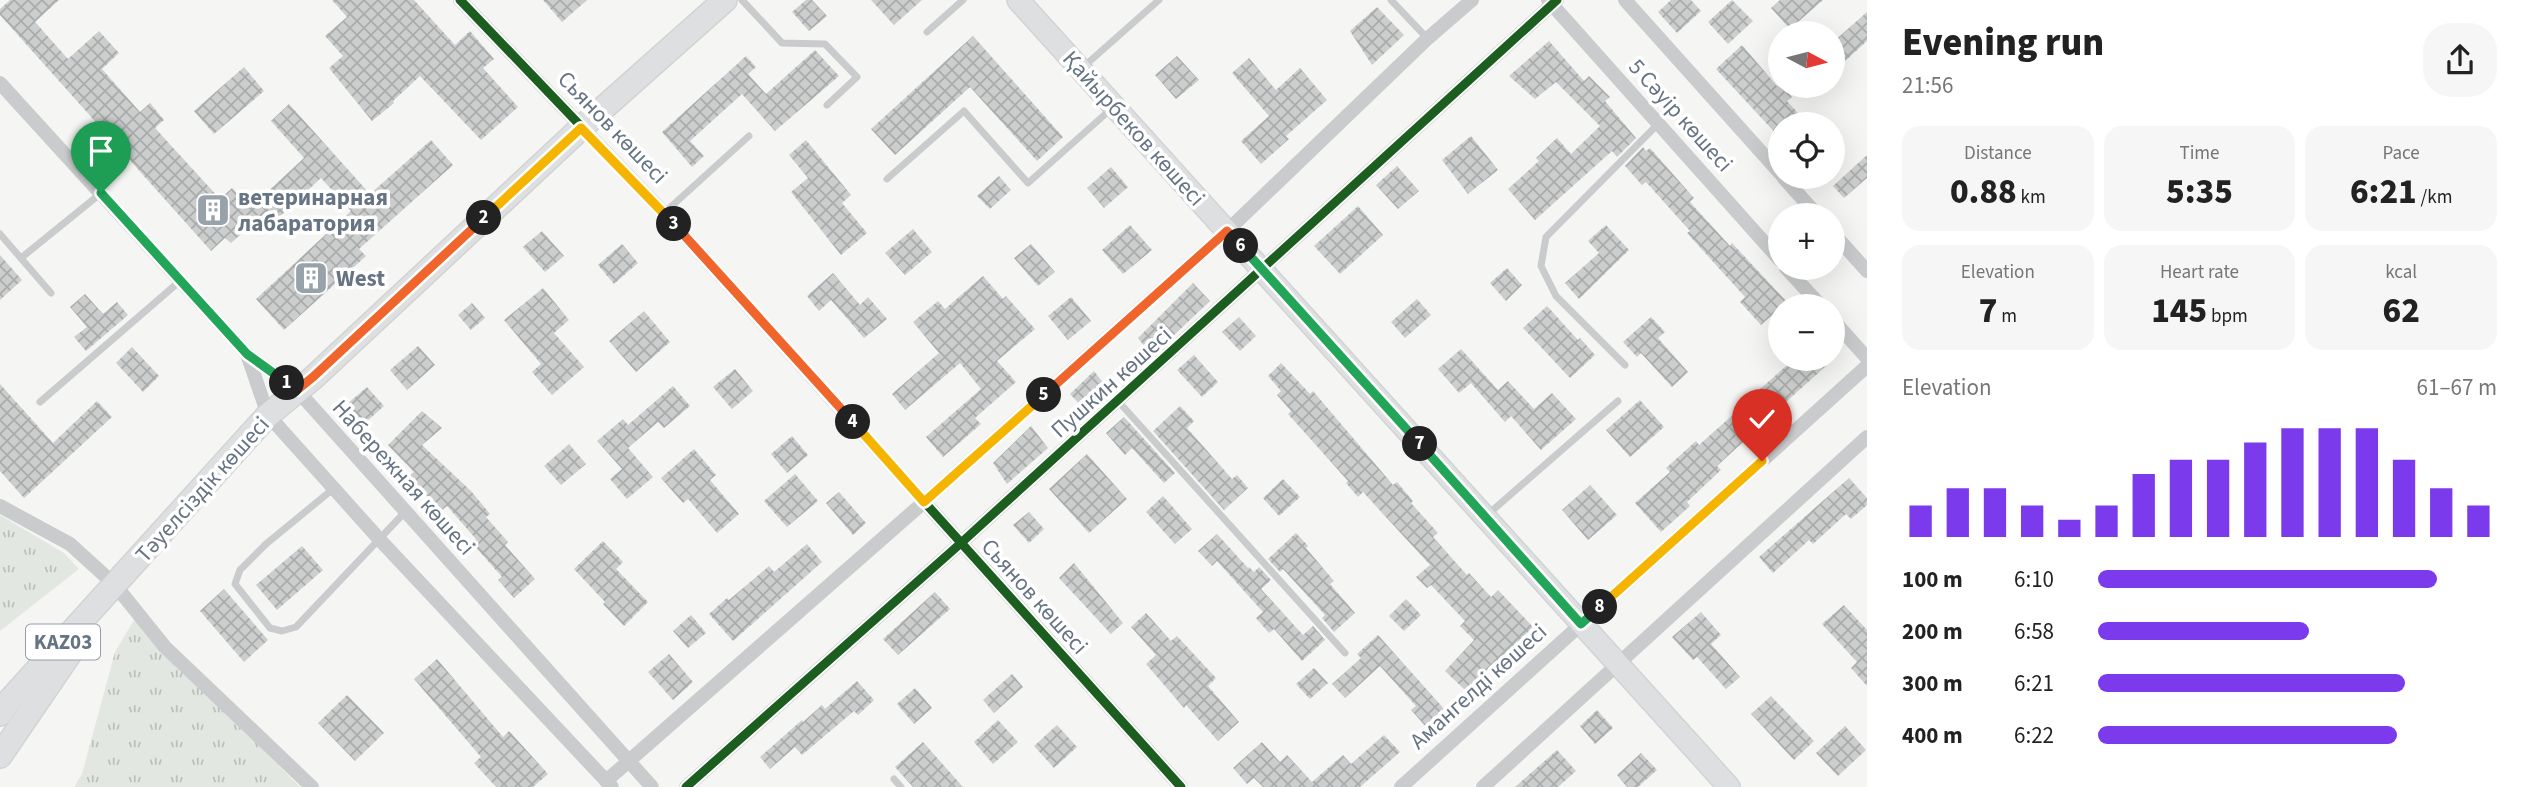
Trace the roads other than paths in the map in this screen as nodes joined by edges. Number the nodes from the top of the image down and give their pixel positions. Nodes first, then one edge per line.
1 (460, 0) edge
2 (725, 0) edge
3 (741, 0) edge
4 (963, 0) edge
5 (1018, 0) edge
6 (1159, 0) edge
7 (1391, 0) edge
8 (1472, 0) edge
9 (1625, 0) edge
10 (1552, 2) edge
11 (927, 32) dead end
12 (1427, 39) junction
13 (1081, 69) junction
14 (0, 83) edge
15 (827, 105) dead end
16 (1114, 106) junction
17 (1658, 124) junction
18 (581, 128) junction
19 (749, 136) dead end
20 (1768, 160) edge
21 (887, 179) dead end
22 (1794, 189) edge
23 (101, 193) junction
24 (1806, 203) edge
25 (664, 213) junction
26 (1227, 231) junction
27 (0, 234) edge
28 (1845, 244) edge
29 (1768, 247) edge
30 (21, 258) junction
31 (1865, 263) edge
32 (1262, 270) junction
33 (1797, 280) edge
34 (181, 281) junction
35 (51, 293) dead end
36 (1810, 294) edge
37 (1845, 333) edge
38 (247, 354) junction
39 (1867, 358) edge
40 (1625, 365) dead end
41 (1867, 366) edge
42 (297, 390) junction
43 (1118, 401) junction
44 (1618, 401) dead end
45 (40, 402) dead end
46 (268, 415) junction
47 (1867, 437) edge
48 (333, 489) junction
49 (924, 502) junction
50 (0, 506) edge
51 (405, 512) junction
52 (1485, 517) junction
53 (380, 540) junction
54 (961, 543) junction
55 (115, 585) junction
56 (1581, 624) junction
57 (1345, 653) dead end
58 (1618, 664) junction
59 (5, 707) edge
60 (0, 756) edge
61 (628, 761) junction
62 (894, 779) dead end
63 (609, 784) edge
64 (312, 787) edge
65 (652, 787) edge
66 (686, 787) edge
67 (901, 787) edge
68 (1181, 787) edge
69 (1401, 787) edge
70 (1483, 787) edge
71 (1729, 787) edge

1 - 18 street, Сьянов көшесі
2 - 18 main road, Тәуелсіздік көшесі / KАZ03
3 - 15 lane
4 - 11 lane
5 - 13 main road, Қайырбеков көшесі
6 - 13 lane
7 - 12 lane
8 - 12 street, Пушкин көшесі
9 - 20 street, 5 Сәуір көшесі
10 - 17 street, 5 Сәуір көшесі
10 - 32 street, Пушкин көшесі
12 - 26 street, Пушкин көшесі
13 - 16 main road, Қайырбеков көшесі
14 - 23 street, Набережная көшесі
16 - 21 lane
16 - 26 main road, Қайырбеков көшесі
17 - 29 street, 5 Сәуір көшесі
17 - 40 lane
18 - 25 street, Сьянов көшесі
18 - 42 main road, Тәуелсіздік көшесі / KАZ03
19 - 25 lane
22 - 24 street, 5 Сәуір көшесі
23 - 30 lane
23 - 34 street, Набережная көшесі
25 - 49 street, Сьянов көшесі
26 - 32 main road, Қайырбеков көшесі
26 - 49 street, Пушкин көшесі
27 - 30 lane
28 - 31 street
30 - 35 lane
32 - 43 street, Пушкин көшесі
32 - 52 main road, Қайырбеков көшесі
33 - 36 street
34 - 38 street, Набережная көшесі
34 - 45 lane
37 - 39 street
38 - 42 street, Набережная көшесі
38 - 46 street
41 - 56 street, Амангелді көшесі
42 - 46 main road, Тәуелсіздік көшесі / KАZ03
42 - 51 street, Набережная көшесі
43 - 54 street, Пушкин көшесі
43 - 57 lane
44 - 52 lane
46 - 48 street
46 - 55 main road, Тәуелсіздік көшесі / KАZ03
47 - 58 street
48 - 53 street
48 - 53 lane
49 - 54 street, Сьянов көшесі
49 - 61 street, Пушкин көшесі
50 - 55 street
51 - 53 lane
51 - 61 street, Набережная көшесі
52 - 56 main road, Қайырбеков көшесі
53 - 63 street
54 - 66 street, Пушкин көшесі
54 - 68 street, Сьянов көшесі
55 - 59 main road, KАZ03
55 - 60 main road, KАZ03
55 - 64 street
56 - 58 main road, Қайырбеков көшесі
56 - 69 street, Амангелді көшесі
58 - 70 street
58 - 71 main road, Қайырбеков көшесі
61 - 63 street, Пушкин көшесі
61 - 65 street, Набережная көшесі
62 - 67 lane

